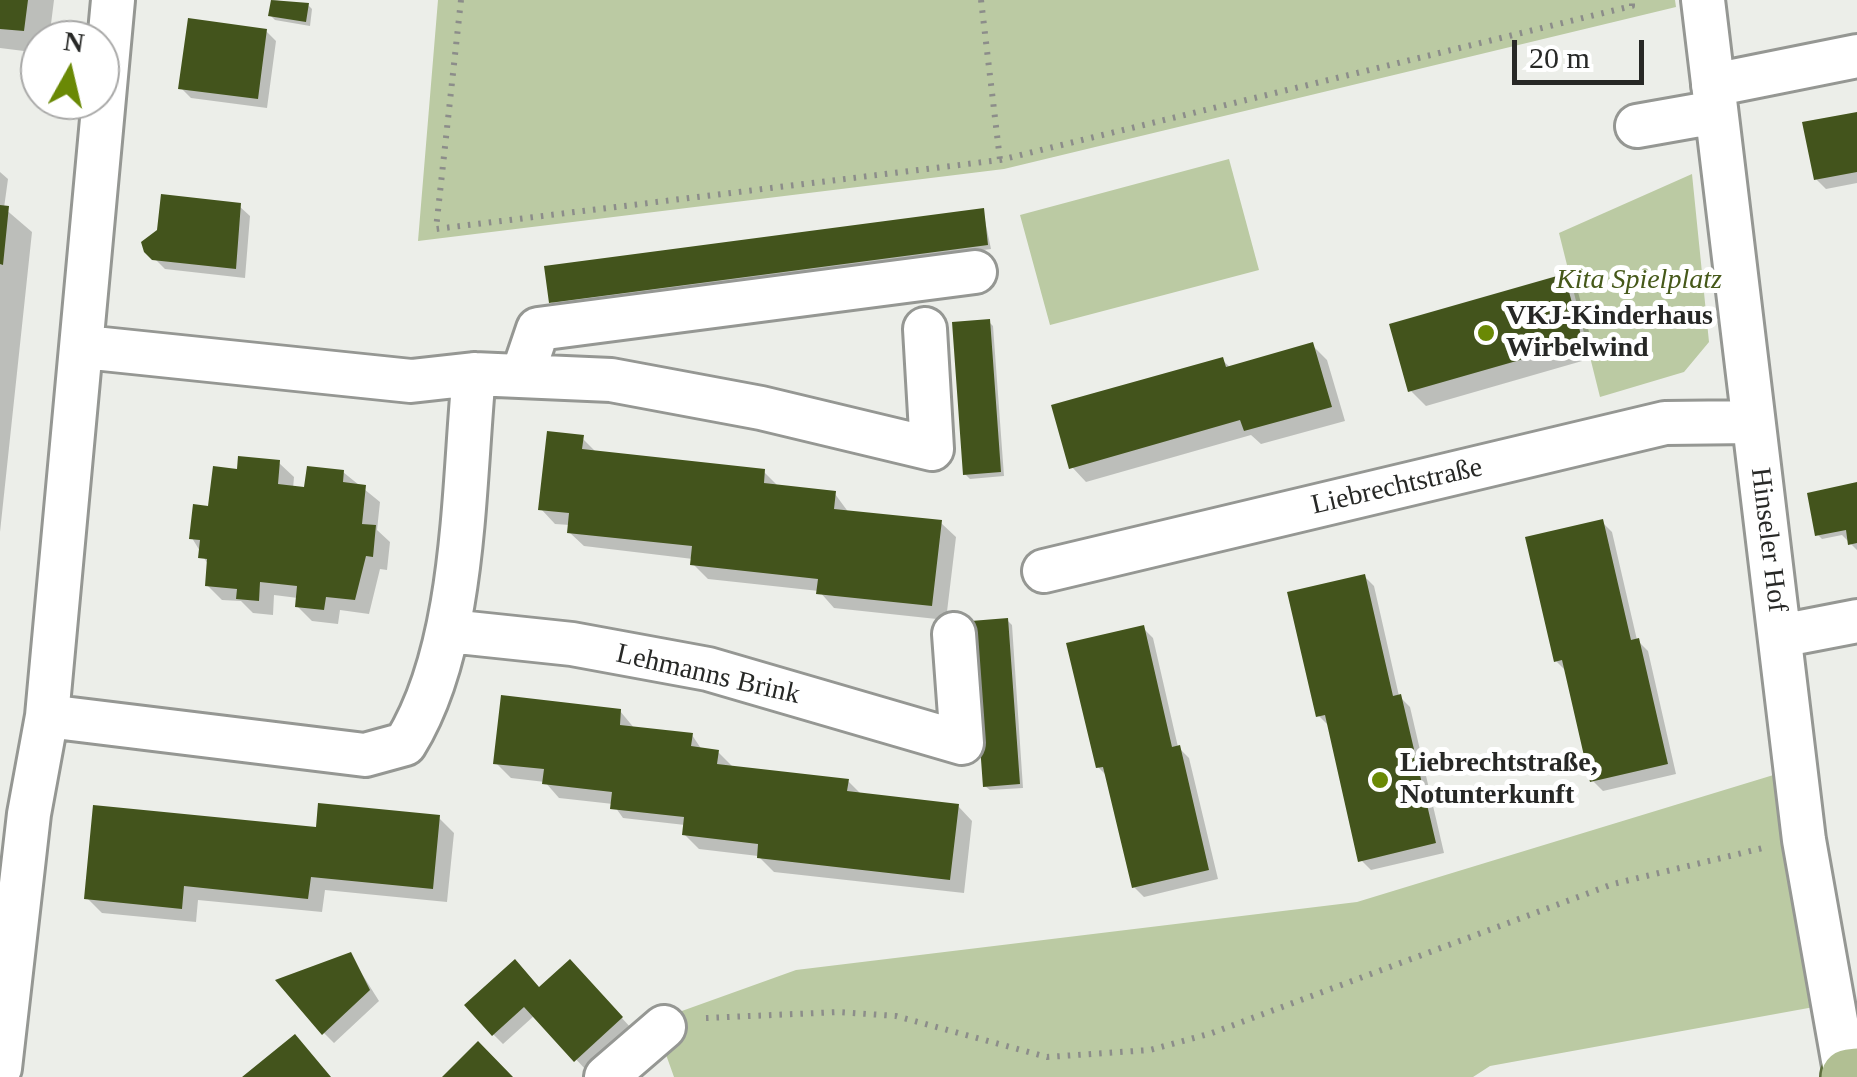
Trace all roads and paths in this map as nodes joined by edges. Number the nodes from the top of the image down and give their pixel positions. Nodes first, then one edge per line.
1 (112, 0) edge
2 (461, 0) edge
3 (981, 0) edge
4 (1632, 0) edge
5 (1703, 0) edge
6 (1857, 56) edge
7 (1714, 98) junction
8 (1637, 126) dead end
9 (1000, 160) junction
10 (976, 272) dead end
11 (925, 329) dead end
12 (84, 346) junction
13 (474, 374) junction
14 (522, 376) junction
15 (1752, 422) junction
16 (1044, 570) dead end
17 (1857, 621) edge
18 (449, 631) junction
19 (954, 634) dead end
20 (1780, 636) junction
21 (47, 716) junction
22 (14, 812) edge
23 (1804, 840) junction
24 (664, 1027) joint
25 (0, 1068) edge
26 (1857, 1076) edge
27 (606, 1077) edge
28 (1848, 1077) edge

1 - 12 street
2 - 9 path
3 - 9 path
4 - 9 path
5 - 7 street, Hinseler Hof
6 - 7 street
7 - 8 street
7 - 15 street, Hinseler Hof
10 - 14 street
11 - 14 street
12 - 13 street
12 - 21 street
13 - 14 street
13 - 18 street
15 - 16 street, Liebrechtstraße
15 - 20 street, Hinseler Hof
17 - 20 street
18 - 19 street, Lehmanns Brink
18 - 21 street
20 - 23 street, Hinseler Hof
21 - 22 street
22 - 25 street
23 - 24 path
23 - 28 street, Hinseler Hof
24 - 27 street
26 - 28 main road

